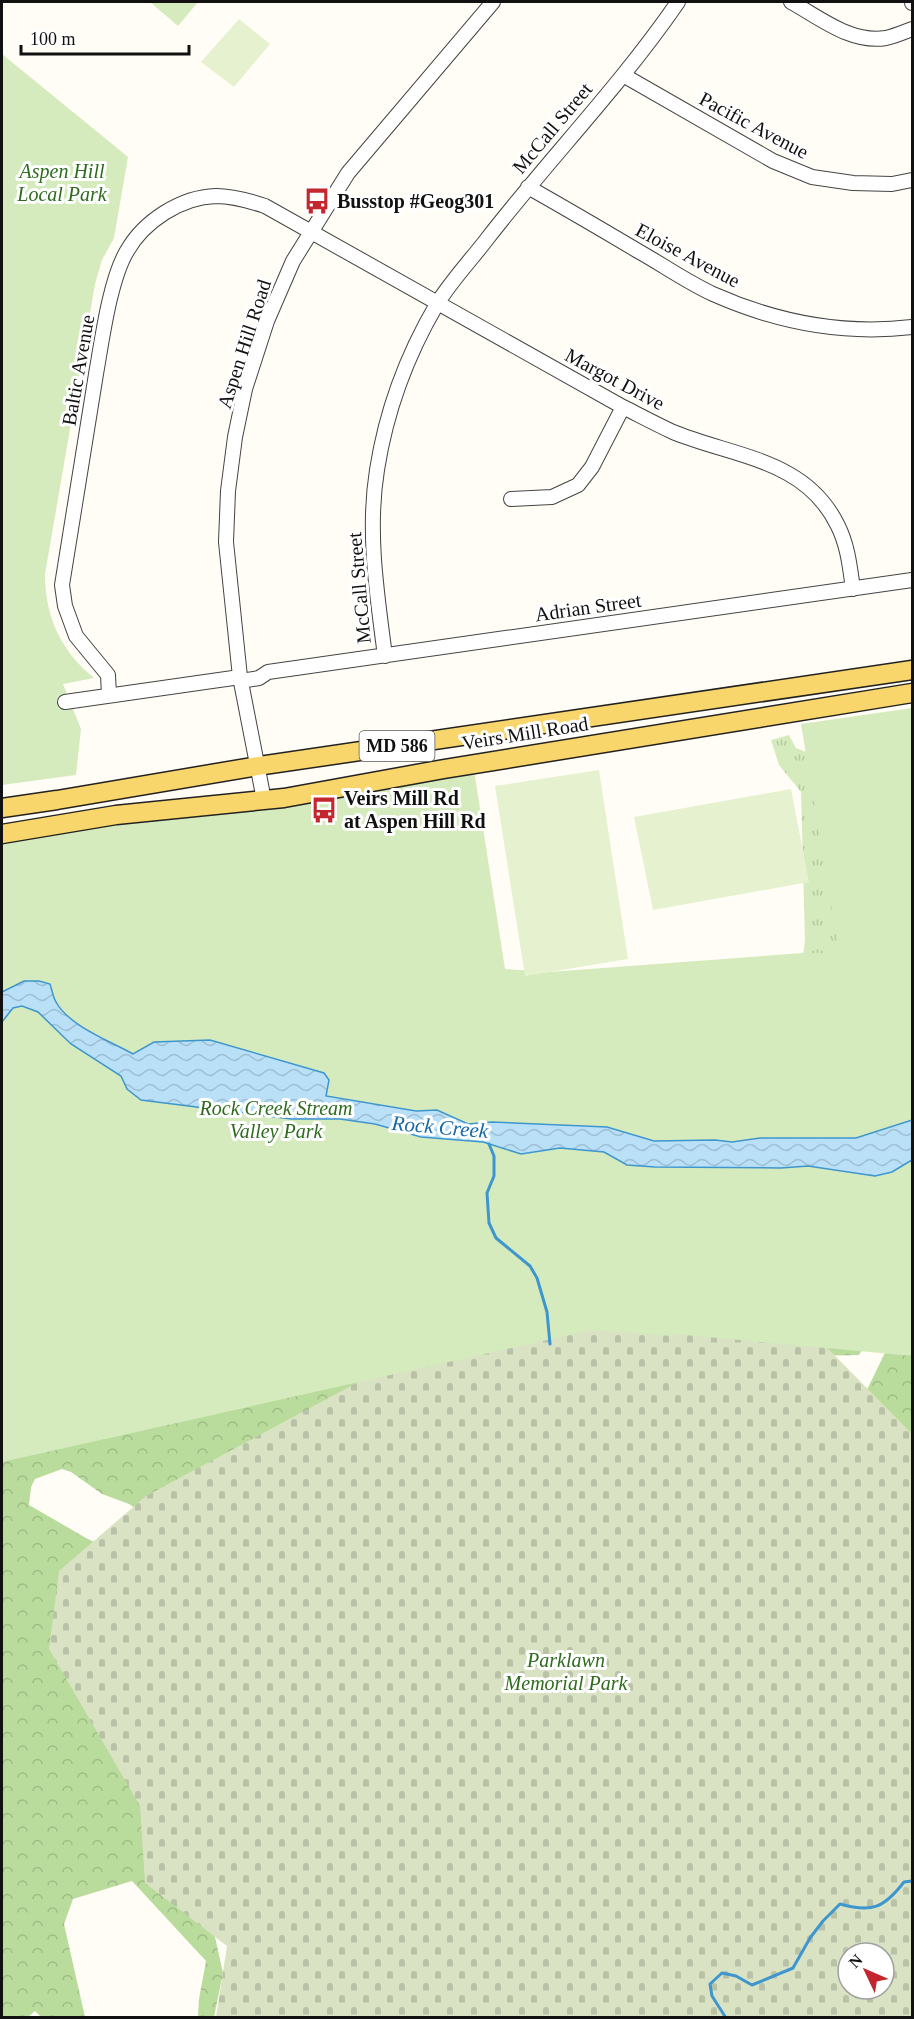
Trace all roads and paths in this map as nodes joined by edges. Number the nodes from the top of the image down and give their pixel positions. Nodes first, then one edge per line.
1 (493, 2) edge
2 (678, 2) edge
3 (791, 2) edge
4 (912, 29) edge
5 (622, 75) junction
6 (912, 180) edge
7 (528, 187) junction
8 (312, 231) junction
9 (438, 302) junction
10 (912, 327) edge
11 (623, 407) junction
12 (511, 499) dead end
13 (912, 580) edge
14 (853, 589) junction
15 (384, 656) junction
16 (912, 670) edge
17 (240, 677) junction
18 (912, 693) edge
19 (109, 695) junction
20 (65, 702) dead end
21 (258, 766) junction
22 (264, 800) junction
23 (2, 808) edge
24 (2, 834) edge

1 - 8 street, Aspen Hill Road
2 - 5 street, McCall Street
3 - 4 street
5 - 6 street, Pacific Avenue
5 - 7 street, McCall Street
7 - 9 street, McCall Street
7 - 10 street, Eloise Avenue
8 - 9 street, Margot Drive
8 - 17 street, Aspen Hill Road
8 - 19 street, Baltic Avenue
9 - 11 street, Margot Drive
9 - 15 street, McCall Street
11 - 12 street
11 - 14 street, Margot Drive
13 - 14 street, Adrian Street
14 - 15 street, Adrian Street
15 - 17 street, Adrian Street
16 - 21 main road, Veirs Mill Road / MD 586
17 - 19 street, Adrian Street
17 - 21 street, Aspen Hill Road
18 - 22 main road, Veirs Mill Road / MD 586
19 - 20 street, Adrian Street
21 - 22 street, Aspen Hill Road
21 - 23 main road, Veirs Mill Road / MD 586
22 - 24 main road, Veirs Mill Road / MD 586

